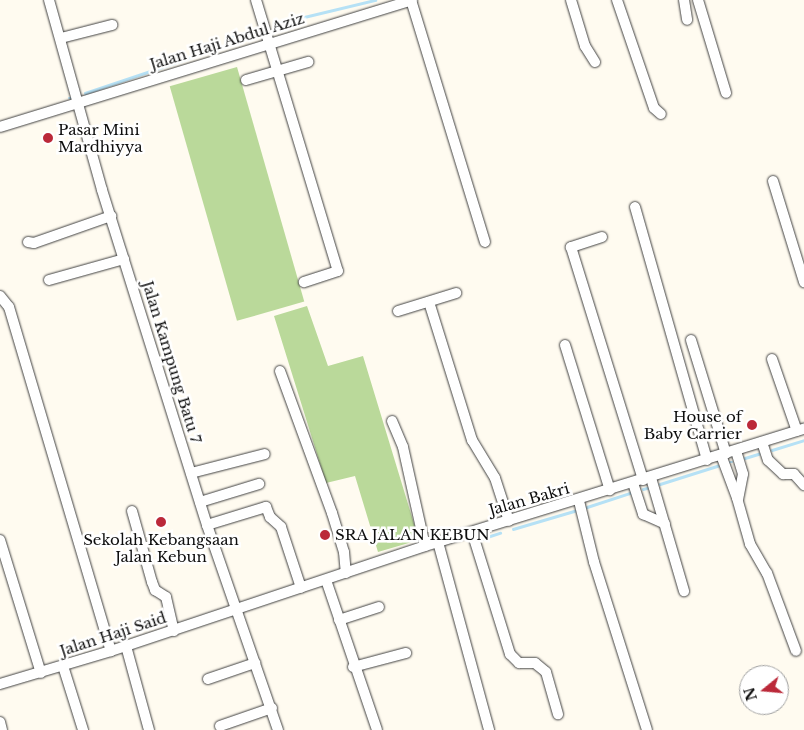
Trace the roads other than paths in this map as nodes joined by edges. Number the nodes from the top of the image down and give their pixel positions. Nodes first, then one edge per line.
1 (49, 0) edge
2 (256, 0) edge
3 (411, 0) edge
4 (571, 0) edge
5 (617, 0) edge
6 (684, 0) edge
7 (698, 0) edge
8 (687, 20) dead end
9 (112, 26) dead end
10 (61, 38) junction
11 (268, 43) junction
12 (308, 62) dead end
13 (595, 62) dead end
14 (277, 71) junction
15 (246, 80) dead end
16 (726, 93) dead end
17 (80, 103) junction
18 (661, 114) dead end
19 (0, 127) edge
20 (773, 181) dead end
21 (635, 207) dead end
22 (110, 216) junction
23 (602, 237) dead end
24 (28, 242) dead end
25 (485, 242) dead end
26 (124, 259) junction
27 (49, 280) dead end
28 (304, 282) dead end
29 (804, 282) edge
30 (456, 293) dead end
31 (0, 296) edge
32 (429, 302) junction
33 (398, 311) dead end
34 (691, 340) dead end
35 (565, 345) dead end
36 (772, 359) dead end
37 (280, 371) dead end
38 (392, 421) dead end
39 (800, 430) edge
40 (762, 442) junction
41 (727, 453) junction
42 (265, 454) dead end
43 (707, 460) junction
44 (191, 474) junction
45 (642, 480) junction
46 (258, 484) dead end
47 (804, 485) edge
48 (610, 490) junction
49 (738, 500) junction
50 (579, 501) junction
51 (200, 502) junction
52 (132, 511) dead end
53 (508, 521) junction
54 (665, 524) junction
55 (207, 525) junction
56 (472, 532) junction
57 (0, 540) edge
58 (438, 542) junction
59 (424, 546) junction
60 (346, 573) junction
61 (326, 580) junction
62 (301, 588) junction
63 (684, 590) dead end
64 (379, 607) dead end
65 (234, 608) junction
66 (339, 620) junction
67 (174, 631) junction
68 (126, 646) junction
69 (111, 651) junction
70 (796, 651) dead end
71 (406, 653) dead end
72 (255, 663) junction
73 (64, 666) junction
74 (353, 667) junction
75 (41, 673) junction
76 (208, 679) dead end
77 (0, 684) edge
78 (272, 708) junction
79 (558, 714) dead end
80 (0, 722) edge
81 (220, 726) dead end
82 (2, 730) edge
83 (83, 730) edge
84 (149, 730) edge
85 (278, 730) edge
86 (377, 730) edge
87 (489, 730) edge
88 (648, 730) edge

1 - 10 street, Jalan Kampung Batu 7
2 - 11 street
3 - 11 street, Jalan Haji Abdul Aziz
3 - 25 street
4 - 13 street
5 - 18 street
6 - 8 street
7 - 16 street
9 - 10 street
10 - 17 street, Jalan Kampung Batu 7
11 - 14 street
11 - 17 street, Jalan Haji Abdul Aziz
12 - 14 street
14 - 15 street
14 - 28 street
17 - 19 street, Jalan Haji Abdul Aziz
17 - 22 street, Jalan Kampung Batu 7
20 - 29 street
21 - 43 street
22 - 24 street
22 - 26 street, Jalan Kampung Batu 7
23 - 45 street
26 - 27 street
26 - 44 street, Jalan Kampung Batu 7
30 - 32 street
31 - 69 street
32 - 33 street
32 - 53 street
34 - 41 street
35 - 48 street
36 - 39 street
37 - 60 street
38 - 59 street
39 - 40 street, Jalan Bakri
40 - 41 street, Jalan Bakri
40 - 47 street
41 - 43 street, Jalan Bakri
41 - 49 street
41 - 49 street
42 - 44 street
43 - 45 street, Jalan Bakri
44 - 51 street, Jalan Kampung Batu 7
45 - 48 street, Jalan Bakri
45 - 54 street
45 - 54 street
46 - 51 street
48 - 50 street, Jalan Bakri
49 - 70 street
50 - 53 street, Jalan Bakri
50 - 88 street
51 - 55 street, Jalan Kampung Batu 7
52 - 67 street
53 - 56 street, Jalan Bakri
54 - 63 street
55 - 62 street
55 - 65 street, Jalan Kampung Batu 7
56 - 58 street, Jalan Bakri
56 - 79 street
57 - 75 street
58 - 59 street, Jalan Bakri
58 - 87 street
59 - 60 street, Jalan Bakri
60 - 61 street, Jalan Bakri
61 - 62 street, Jalan Bakri
61 - 66 street
62 - 65 street, Jalan Bakri
64 - 66 street
65 - 67 street, Jalan Haji Said
65 - 72 street, Jalan Kampung Batu 7
66 - 74 street
67 - 68 street, Jalan Haji Said
68 - 69 street, Jalan Haji Said
68 - 84 street
69 - 73 street, Jalan Haji Said
71 - 74 street
72 - 76 street
72 - 78 street, Jalan Kampung Batu 7
73 - 75 street, Jalan Haji Said
73 - 83 street
74 - 86 street
75 - 77 street, Jalan Haji Said
78 - 81 street
78 - 85 street, Jalan Kampung Batu 7
80 - 82 street

